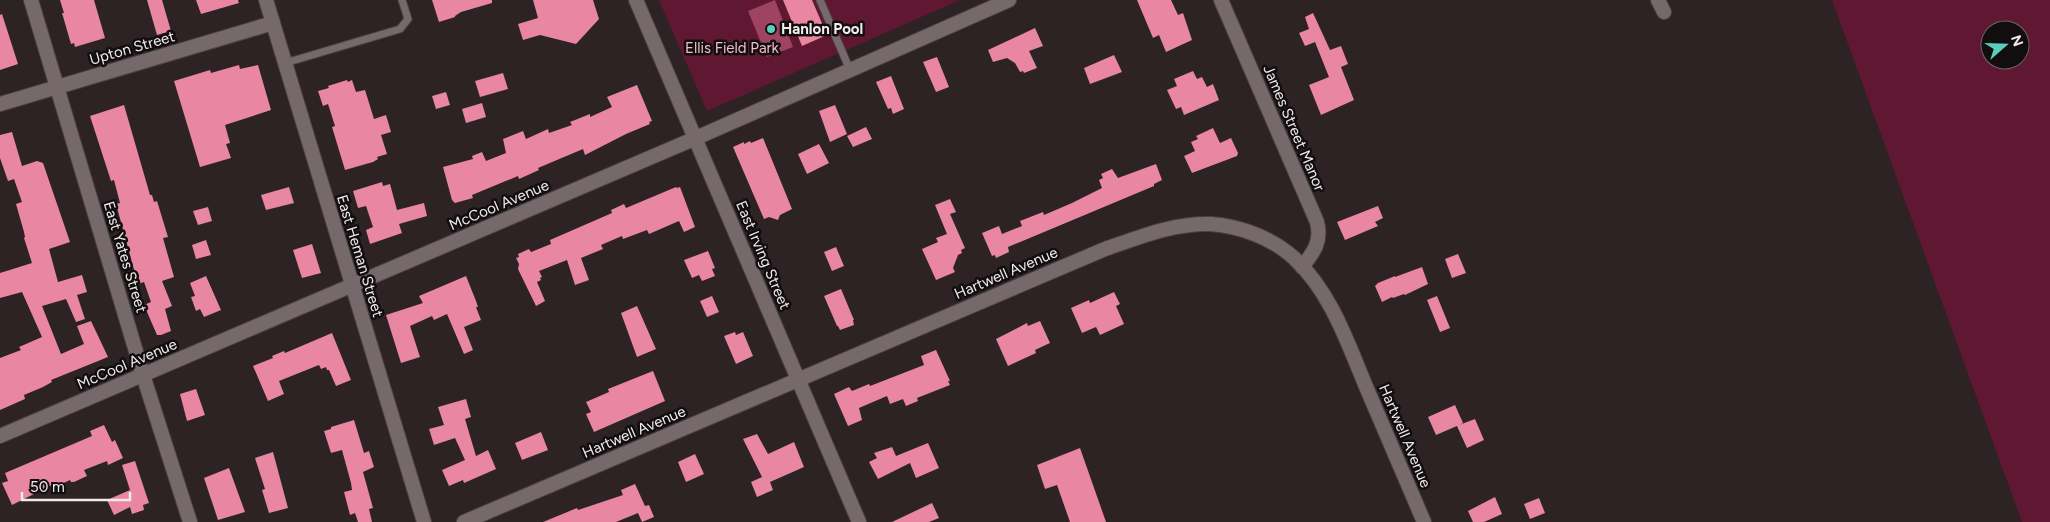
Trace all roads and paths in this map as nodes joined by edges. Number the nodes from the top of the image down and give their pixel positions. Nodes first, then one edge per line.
1 (31, 0) edge
2 (266, 0) edge
3 (402, 0) edge
4 (636, 0) edge
5 (820, 0) edge
6 (1009, 0) edge
7 (1221, 0) edge
8 (273, 23) junction
9 (285, 63) junction
10 (850, 70) junction
11 (57, 87) junction
12 (0, 104) edge
13 (696, 138) junction
14 (1302, 267) junction
15 (352, 286) junction
16 (144, 374) junction
17 (798, 379) junction
18 (0, 436) edge
19 (190, 522) edge
20 (424, 522) edge
21 (464, 522) edge
22 (859, 522) edge
23 (1424, 522) edge

1 - 11 street, East Yates Street
2 - 8 street, East Heman Street
3 - 9 lane
4 - 13 street, East Irving Street
5 - 10 lane
6 - 10 street, McCool Avenue
7 - 14 street, James Street Manor
8 - 9 street, East Heman Street
8 - 11 street, Upton Street
9 - 15 street, East Heman Street
10 - 13 street, McCool Avenue
11 - 12 street, Upton Street
11 - 16 street, East Yates Street
13 - 15 street, McCool Avenue
13 - 17 street, East Irving Street
14 - 17 street, Hartwell Avenue
14 - 23 street, Hartwell Avenue
15 - 16 street, McCool Avenue
15 - 20 street, East Heman Street
16 - 18 street, McCool Avenue
16 - 19 street, East Yates Street
17 - 21 street, Hartwell Avenue
17 - 22 street, East Irving Street

